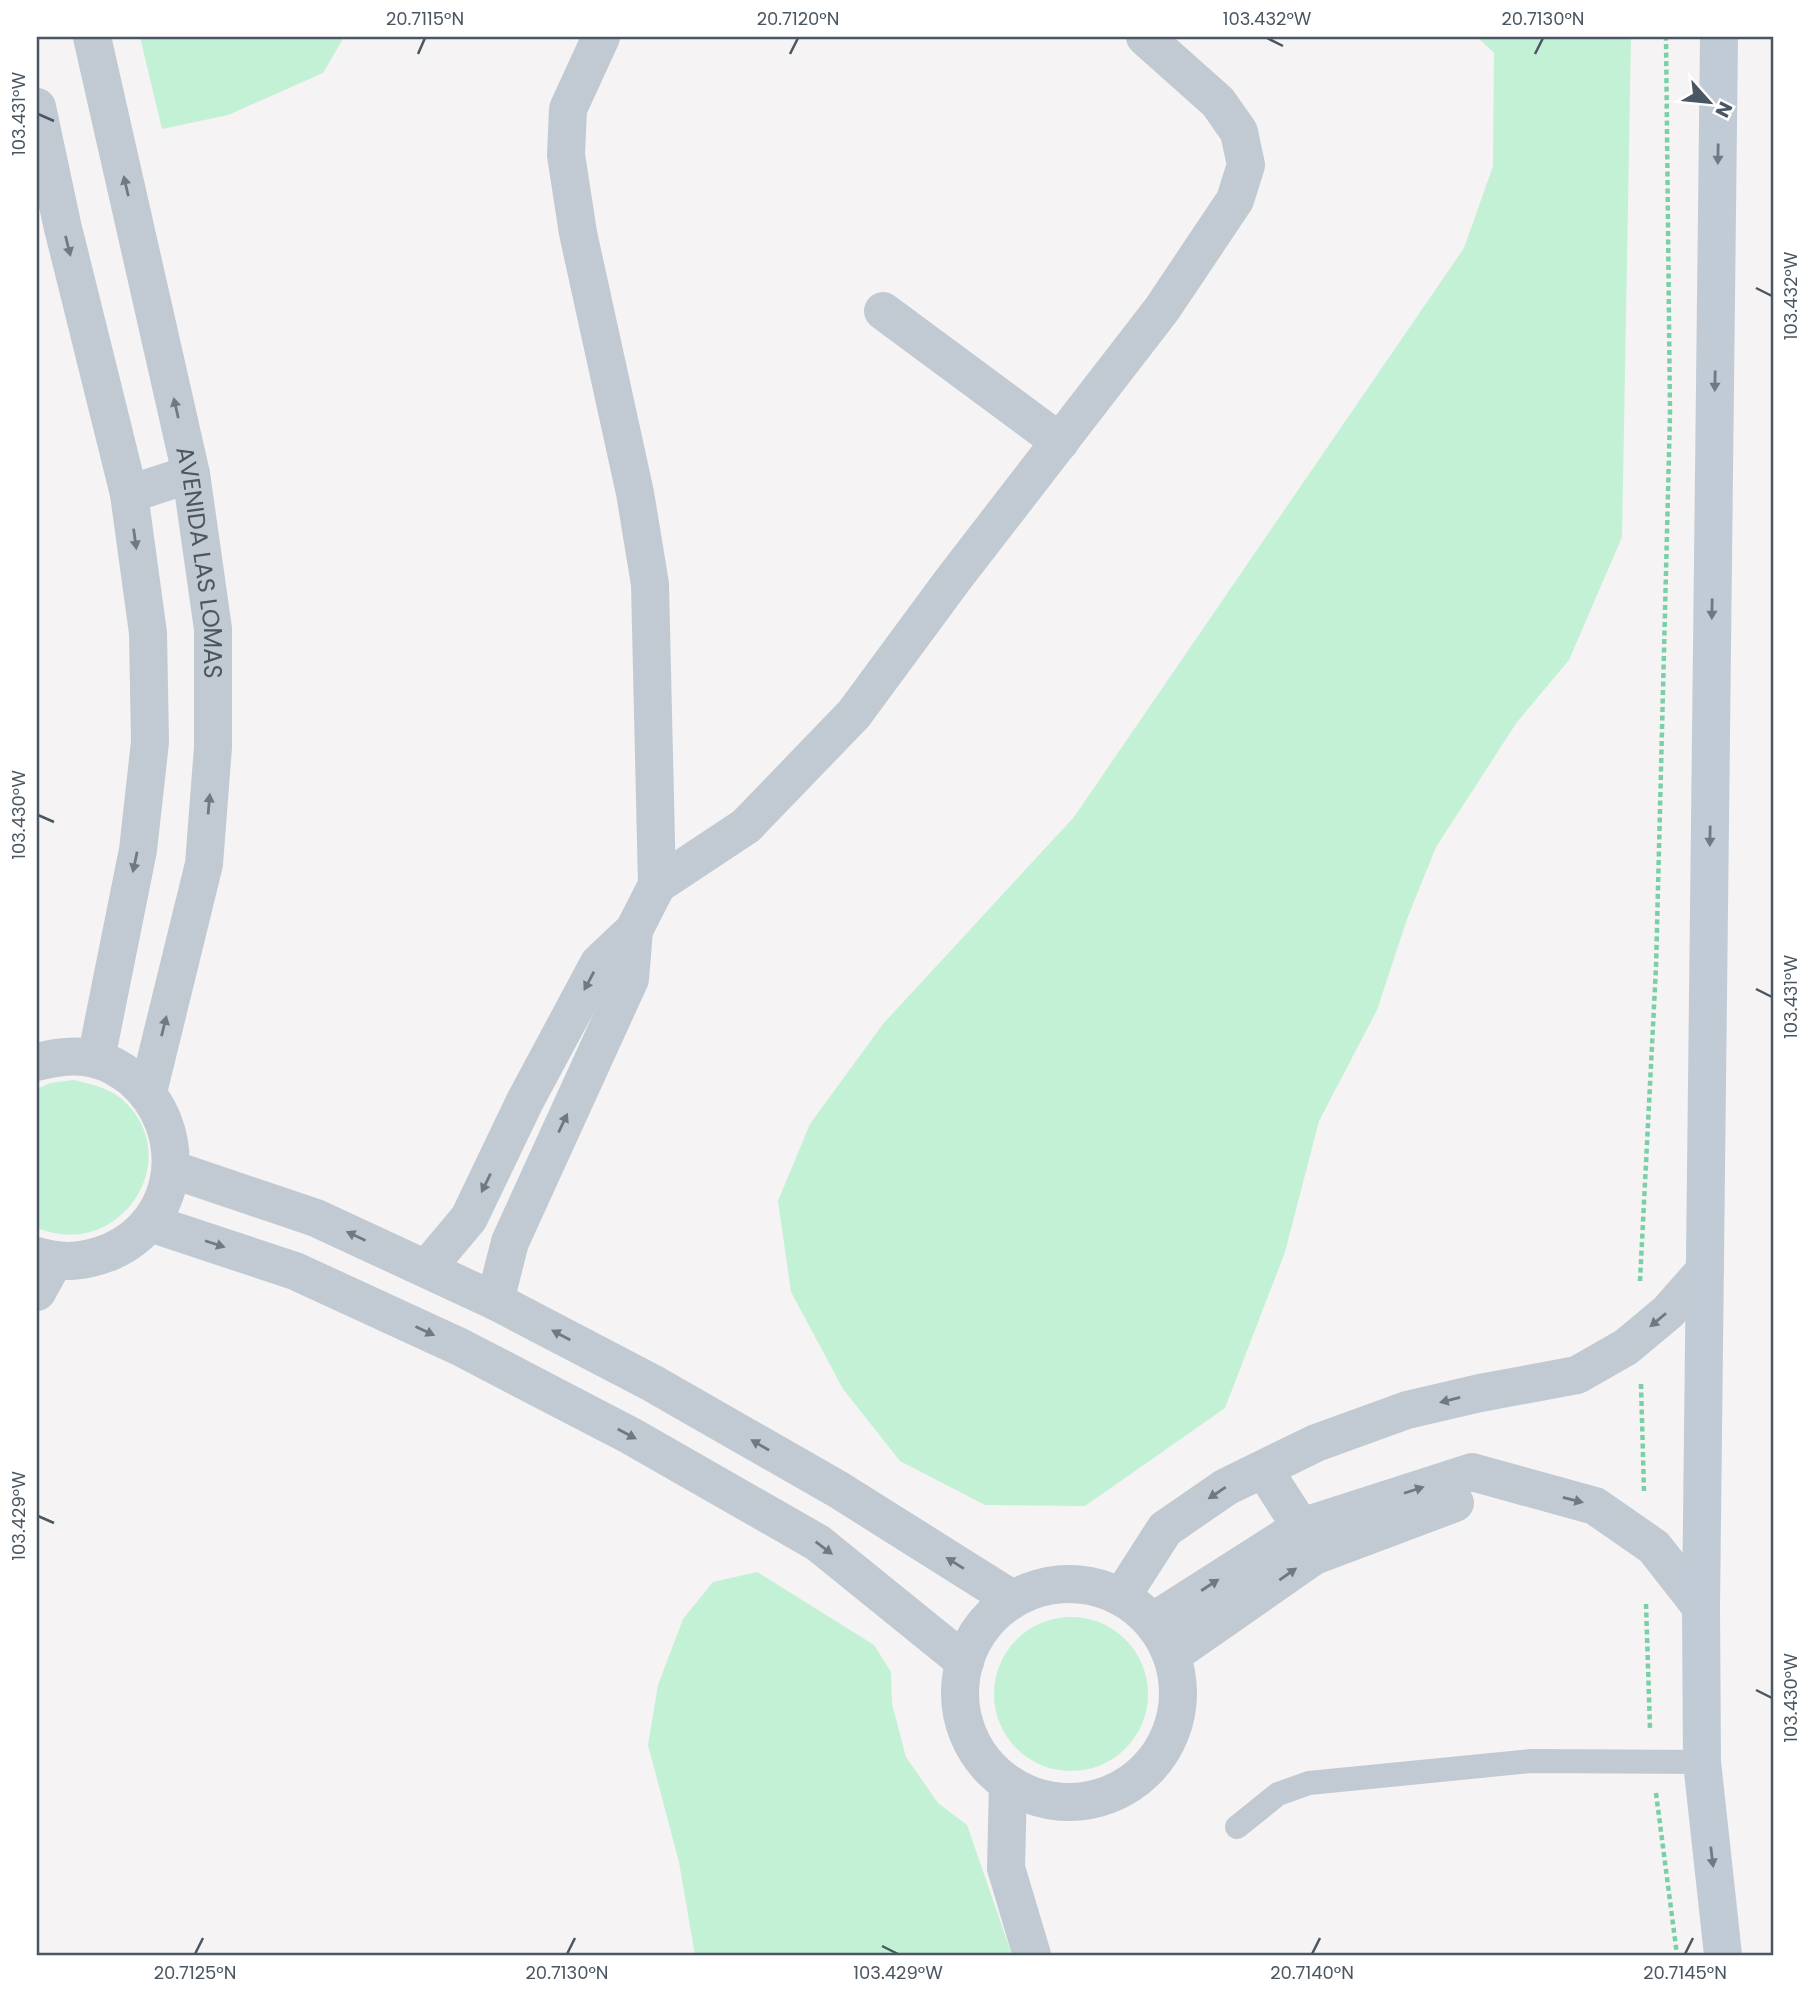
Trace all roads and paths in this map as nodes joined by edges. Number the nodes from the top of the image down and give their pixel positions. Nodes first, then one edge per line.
1 (92, 37) edge
2 (601, 37) edge
3 (1145, 37) edge
4 (1666, 37) edge
5 (1719, 37) edge
6 (37, 107) edge
7 (883, 311) dead end
8 (1060, 442) junction
9 (191, 474) junction
10 (129, 494) junction
11 (657, 885) junction
12 (634, 930) junction
13 (96, 1059) junction
14 (37, 1062) edge
15 (148, 1092) junction
16 (171, 1170) junction
17 (150, 1223) junction
18 (427, 1268) junction
19 (43, 1270) edge
20 (1704, 1270) junction
21 (495, 1301) junction
22 (1640, 1336) junction
23 (1264, 1470) junction
24 (1507, 1483) junction
25 (1301, 1527) junction
26 (1645, 1541) junction
27 (1122, 1596) junction
28 (1012, 1600) junction
29 (1701, 1607) junction
30 (1152, 1622) junction
31 (1172, 1655) junction
32 (965, 1662) junction
33 (1652, 1762) junction
34 (1703, 1776) junction
35 (1008, 1784) junction
36 (1237, 1827) dead end
37 (1032, 1955) edge
38 (1677, 1955) edge
39 (1723, 1955) edge

9 -> 1 street, AVENIDA LAS LOMAS
2 - 11 street
3 - 8 street
4 - 22 path
5 -> 20 main road
6 -> 10 street
7 - 8 street
8 - 11 street
9 - 10 street
15 -> 9 street, AVENIDA LAS LOMAS
10 -> 13 street
11 - 12 street
12 -> 18 street
21 -> 12 street
13 - 14 street
13 - 15 street
15 - 16 street
16 - 17 street
18 -> 16 street
17 - 19 street
17 -> 32 street
18 - 21 street
20 -> 22 street
20 - 29 main road
28 -> 21 street
22 -> 23 street
22 - 26 path
23 - 25 street
23 -> 27 street
25 -> 24 street
24 -> 26 street
31 -> 24 street
30 -> 25 street
26 - 29 street
26 - 33 path
27 - 28 street
27 - 30 street
28 - 32 street
29 - 34 main road
30 - 31 street
31 - 35 street
32 - 35 street
33 - 34 lane
33 - 36 lane
33 - 38 path
34 -> 39 main road
35 - 37 street

